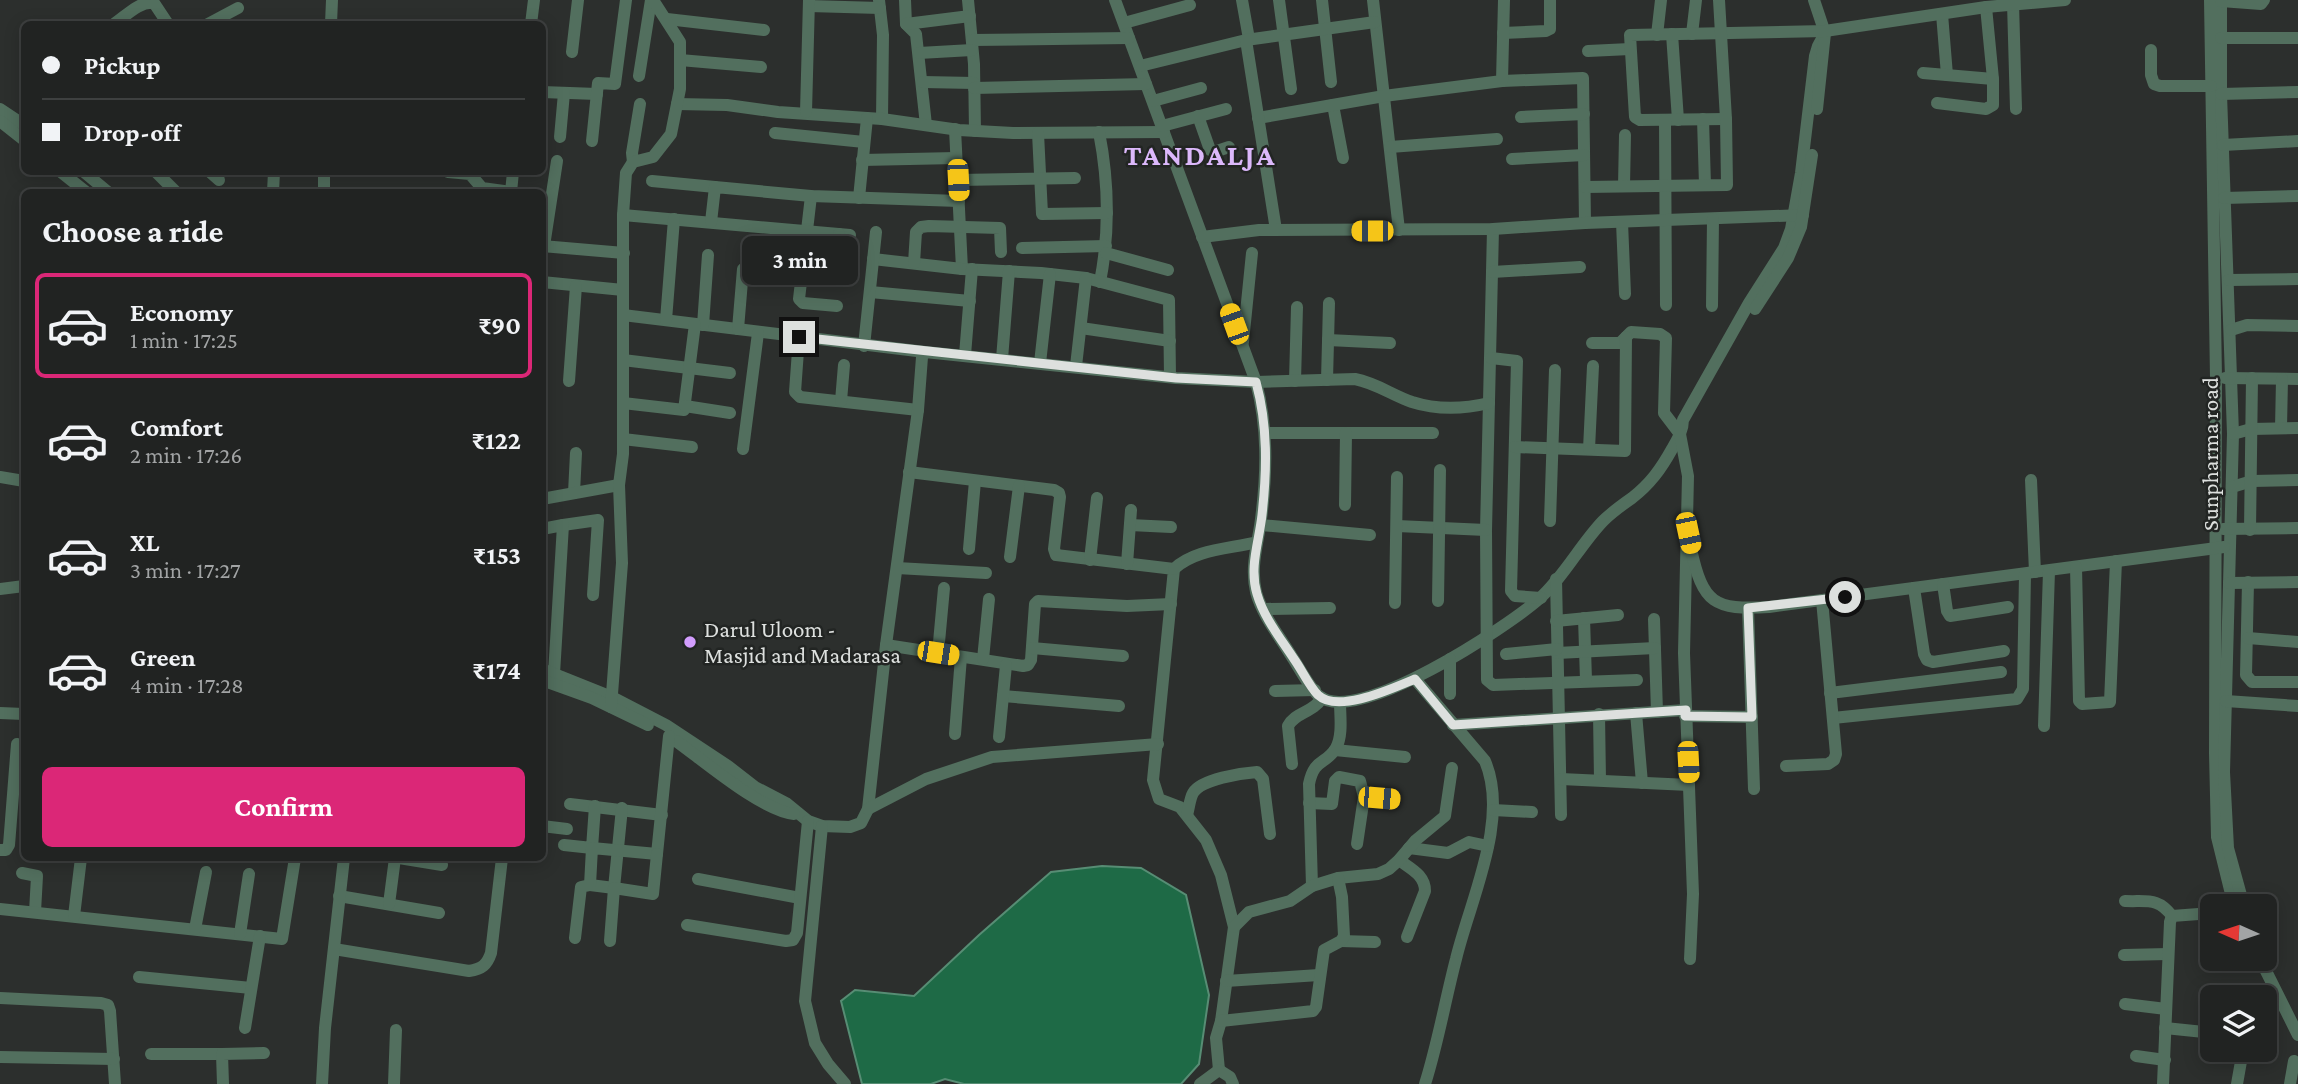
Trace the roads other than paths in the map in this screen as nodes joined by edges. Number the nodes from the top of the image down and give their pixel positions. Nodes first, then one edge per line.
1 (332, 0) edge
2 (534, 0) edge
3 (578, 0) edge
4 (626, 0) edge
5 (652, 0) edge
6 (905, 0) edge
7 (968, 0) edge
8 (1115, 0) edge
9 (1242, 0) edge
10 (1279, 0) edge
11 (1322, 0) edge
12 (1373, 0) edge
13 (1504, 0) edge
14 (1550, 0) edge
15 (1661, 0) edge
16 (1696, 0) edge
17 (1719, 0) edge
18 (1814, 0) edge
19 (2065, 0) edge
20 (2210, 0) edge
21 (2221, 0) edge
22 (2264, 0) edge
23 (809, 3) edge
24 (2013, 3) junction
25 (843, 4) edge
26 (879, 4) edge
27 (1191, 5) dead end
28 (1986, 7) junction
29 (238, 8) dead end
30 (1942, 14) junction
31 (970, 16) junction
32 (667, 19) junction
33 (118, 21) edge
34 (166, 21) edge
35 (214, 21) edge
36 (331, 21) edge
37 (531, 21) edge
38 (1376, 22) junction
39 (1124, 23) junction
40 (906, 24) junction
41 (1326, 29) junction
42 (764, 30) dead end
43 (1825, 32) junction
44 (1503, 33) junction
45 (1721, 33) junction
46 (1672, 34) junction
47 (1692, 34) junction
48 (1284, 35) junction
49 (1657, 35) junction
50 (1129, 37) junction
51 (2221, 38) junction
52 (2298, 38) edge
53 (1248, 40) junction
54 (972, 45) junction
55 (1630, 49) junction
56 (2151, 50) dead end
57 (1588, 51) dead end
58 (572, 52) dead end
59 (919, 53) junction
60 (680, 60) junction
61 (1140, 66) junction
62 (761, 67) dead end
63 (1923, 73) dead end
64 (1947, 75) junction
65 (639, 76) dead end
66 (1993, 79) junction
67 (1502, 81) junction
68 (923, 82) junction
69 (1331, 82) dead end
70 (1146, 84) junction
71 (974, 85) junction
72 (1201, 89) dead end
73 (1291, 89) dead end
74 (2216, 90) junction
75 (546, 92) edge
76 (2298, 92) edge
77 (564, 93) junction
78 (597, 94) junction
79 (1384, 96) junction
80 (1153, 101) junction
81 (1937, 103) dead end
82 (640, 104) dead end
83 (677, 104) junction
84 (1334, 105) junction
85 (0, 109) edge
86 (1226, 109) dead end
87 (2015, 109) dead end
88 (806, 112) junction
89 (1584, 114) junction
90 (1198, 116) junction
91 (1521, 117) dead end
92 (867, 118) junction
93 (1258, 118) junction
94 (882, 119) junction
95 (1703, 119) junction
96 (1726, 119) junction
97 (1671, 120) junction
98 (0, 121) edge
99 (21, 123) edge
100 (926, 125) junction
101 (955, 129) junction
102 (1163, 129) junction
103 (975, 131) junction
104 (1099, 132) junction
105 (775, 133) dead end
106 (1038, 133) junction
107 (1625, 135) dead end
108 (560, 137) dead end
109 (21, 138) edge
110 (1497, 139) dead end
111 (592, 141) dead end
112 (2298, 141) edge
113 (864, 142) junction
114 (2223, 145) junction
115 (1230, 147) dead end
116 (1390, 147) junction
117 (1584, 155) junction
118 (956, 158) junction
119 (1343, 158) dead end
120 (1512, 159) dead end
121 (862, 160) junction
122 (557, 161) dead end
123 (633, 162) junction
124 (65, 175) edge
125 (94, 175) edge
126 (159, 175) edge
127 (471, 175) edge
128 (1075, 178) dead end
129 (1040, 179) junction
130 (958, 180) junction
131 (652, 181) dead end
132 (1705, 185) junction
133 (1624, 186) junction
134 (1665, 186) junction
135 (715, 187) junction
136 (1585, 187) junction
137 (82, 189) edge
138 (106, 189) edge
139 (173, 189) edge
140 (489, 189) edge
141 (811, 196) junction
142 (2298, 196) edge
143 (859, 198) junction
144 (2224, 198) junction
145 (959, 201) junction
146 (1107, 213) junction
147 (623, 215) junction
148 (1798, 216) junction
149 (674, 219) junction
150 (1713, 219) junction
151 (1665, 220) junction
152 (711, 222) junction
153 (1622, 222) junction
154 (1585, 223) junction
155 (960, 226) junction
156 (546, 228) edge
157 (1493, 229) junction
158 (1276, 230) junction
159 (1399, 230) junction
160 (807, 231) junction
161 (876, 232) dead end
162 (1202, 237) junction
163 (546, 246) edge
164 (1022, 248) dead end
165 (1106, 249) junction
166 (624, 253) junction
167 (1001, 253) dead end
168 (1252, 253) dead end
169 (708, 255) dead end
170 (873, 259) junction
171 (914, 263) junction
172 (803, 264) junction
173 (1580, 267) dead end
174 (769, 268) dead end
175 (967, 269) junction
176 (1168, 270) dead end
177 (1009, 271) junction
178 (1492, 272) junction
179 (1050, 274) junction
180 (1086, 278) junction
181 (2298, 279) edge
182 (2229, 280) junction
183 (546, 282) edge
184 (1100, 282) junction
185 (576, 286) junction
186 (623, 290) junction
187 (870, 292) junction
188 (1625, 295) dead end
189 (970, 301) junction
190 (1329, 303) dead end
191 (1666, 305) dead end
192 (837, 306) dead end
193 (1712, 306) dead end
194 (1297, 307) dead end
195 (623, 314) junction
196 (666, 320) junction
197 (699, 324) junction
198 (2298, 326) edge
199 (1081, 328) junction
200 (738, 329) junction
201 (2231, 330) junction
202 (758, 333) junction
203 (799, 337) junction
204 (1626, 337) junction
205 (1328, 340) junction
206 (1170, 341) junction
207 (1592, 343) dead end
208 (1390, 344) dead end
209 (864, 346) junction
210 (1242, 346) junction
211 (925, 352) junction
212 (965, 355) junction
213 (1491, 358) junction
214 (1002, 359) junction
215 (623, 360) junction
216 (1040, 363) junction
217 (844, 365) dead end
218 (1076, 366) junction
219 (1593, 366) dead end
220 (690, 367) junction
221 (1555, 370) dead end
222 (730, 373) dead end
223 (1170, 377) junction
224 (2216, 378) junction
225 (2232, 378) junction
226 (2252, 378) junction
227 (2282, 379) junction
228 (2298, 379) edge
229 (1326, 380) junction
230 (1294, 381) junction
231 (569, 382) dead end
232 (1256, 382) junction
233 (841, 401) junction
234 (1489, 403) junction
235 (623, 404) junction
236 (685, 405) junction
237 (918, 410) junction
238 (730, 413) dead end
239 (2281, 428) junction
240 (2298, 428) edge
241 (2251, 429) junction
242 (1681, 431) junction
243 (1265, 433) junction
244 (1346, 433) junction
245 (1433, 433) dead end
246 (2233, 434) junction
247 (623, 439) junction
248 (692, 447) dead end
249 (1515, 447) junction
250 (1552, 448) junction
251 (743, 449) dead end
252 (1589, 449) junction
253 (576, 453) dead end
254 (1440, 470) dead end
255 (1660, 470) junction
256 (909, 472) junction
257 (1688, 476) junction
258 (0, 477) edge
259 (1398, 477) dead end
260 (21, 480) edge
261 (2031, 480) dead end
262 (2298, 480) edge
263 (975, 481) junction
264 (2252, 481) junction
265 (619, 485) junction
266 (1019, 486) junction
267 (2232, 487) junction
268 (573, 493) junction
269 (546, 498) edge
270 (1097, 498) dead end
271 (1345, 505) dead end
272 (1131, 510) dead end
273 (1550, 521) dead end
274 (563, 525) junction
275 (1130, 525) junction
276 (1261, 525) junction
277 (1396, 526) junction
278 (1171, 527) dead end
279 (546, 528) edge
280 (1439, 528) junction
281 (2298, 528) edge
282 (2216, 529) junction
283 (2231, 529) junction
284 (1486, 530) junction
285 (2250, 530) junction
286 (1688, 533) junction
287 (1370, 535) dead end
288 (1257, 542) junction
289 (2231, 547) junction
290 (2216, 548) junction
291 (969, 549) dead end
292 (1010, 557) dead end
293 (1090, 560) junction
294 (2116, 561) junction
295 (1127, 564) junction
296 (2076, 567) junction
297 (897, 568) junction
298 (1174, 569) junction
299 (2036, 572) junction
300 (986, 573) dead end
301 (1556, 579) junction
302 (2248, 582) junction
303 (2298, 582) edge
304 (2229, 583) junction
305 (1943, 584) junction
306 (21, 586) edge
307 (944, 588) dead end
308 (1914, 588) junction
309 (0, 589) edge
310 (593, 595) dead end
311 (1541, 597) junction
312 (989, 599) dead end
313 (1822, 600) junction
314 (1438, 601) dead end
315 (1395, 603) dead end
316 (1171, 604) junction
317 (2008, 607) dead end
318 (1330, 608) dead end
319 (1748, 608) junction
320 (1263, 609) junction
321 (1618, 615) dead end
322 (1584, 618) junction
323 (1654, 619) dead end
324 (1556, 621) junction
325 (1487, 637) junction
326 (2248, 638) junction
327 (2298, 642) edge
328 (886, 645) junction
329 (1032, 648) junction
330 (1655, 648) junction
331 (1557, 651) junction
332 (1585, 651) junction
333 (2004, 651) dead end
334 (938, 653) junction
335 (1506, 654) dead end
336 (1122, 656) dead end
337 (961, 657) junction
338 (983, 659) junction
339 (1450, 659) junction
340 (1006, 665) junction
341 (2001, 672) dead end
342 (546, 674) edge
343 (1415, 679) junction
344 (1586, 680) junction
345 (1637, 680) dead end
346 (1558, 682) junction
347 (2298, 682) edge
348 (1275, 691) dead end
349 (1830, 693) junction
350 (1318, 694) junction
351 (1450, 694) dead end
352 (1003, 696) junction
353 (2226, 701) junction
354 (612, 702) junction
355 (1340, 702) junction
356 (1119, 706) dead end
357 (2298, 706) edge
358 (1657, 712) junction
359 (0, 713) edge
360 (1636, 713) junction
361 (1686, 713) junction
362 (1599, 714) junction
363 (21, 715) edge
364 (1559, 717) junction
365 (1752, 717) junction
366 (1833, 718) junction
367 (1453, 725) junction
368 (2044, 726) dead end
369 (955, 734) dead end
370 (669, 736) junction
371 (999, 737) dead end
372 (17, 744) dead end
373 (1157, 744) junction
374 (1335, 750) junction
375 (1405, 757) dead end
376 (1292, 764) dead end
377 (1786, 766) dead end
378 (1452, 768) dead end
379 (1560, 779) junction
380 (1600, 780) junction
381 (1642, 783) junction
382 (1689, 785) junction
383 (1754, 789) dead end
384 (1364, 797) junction
385 (1394, 800) dead end
386 (1309, 803) junction
387 (570, 804) dead end
388 (595, 806) junction
389 (622, 808) junction
390 (868, 809) junction
391 (1493, 810) junction
392 (1184, 811) junction
393 (1532, 812) dead end
394 (662, 815) junction
395 (1562, 816) dead end
396 (805, 818) junction
397 (11, 823) junction
398 (21, 825) edge
399 (546, 826) edge
400 (822, 826) junction
401 (567, 829) dead end
402 (1270, 834) dead end
403 (1357, 844) dead end
404 (564, 845) dead end
405 (1488, 846) junction
406 (592, 848) junction
407 (1409, 848) junction
408 (0, 850) edge
409 (619, 850) junction
410 (657, 854) junction
411 (1399, 860) junction
412 (81, 861) edge
413 (295, 861) edge
414 (344, 861) edge
415 (396, 861) edge
416 (431, 861) edge
417 (502, 861) edge
418 (442, 864) dead end
419 (206, 872) dead end
420 (22, 873) dead end
421 (249, 874) dead end
422 (1338, 878) junction
423 (698, 879) dead end
424 (590, 885) junction
425 (1312, 886) junction
426 (614, 888) junction
427 (2231, 894) edge
428 (2240, 894) edge
429 (340, 896) junction
430 (800, 898) junction
431 (2124, 901) dead end
432 (389, 904) junction
433 (0, 909) edge
434 (35, 912) junction
435 (439, 913) dead end
436 (2200, 914) edge
437 (74, 916) junction
438 (2172, 916) junction
439 (687, 925) dead end
440 (1234, 927) junction
441 (195, 929) junction
442 (240, 934) junction
443 (260, 936) junction
444 (1407, 937) dead end
445 (575, 938) dead end
446 (610, 941) dead end
447 (1341, 941) junction
448 (1375, 942) dead end
449 (334, 949) junction
450 (2168, 954) junction
451 (2124, 955) dead end
452 (1690, 959) dead end
453 (2266, 971) edge
454 (2274, 971) edge
455 (1320, 975) junction
456 (139, 977) dead end
457 (1226, 981) junction
458 (251, 988) junction
459 (0, 998) edge
460 (2125, 1004) dead end
461 (2166, 1009) junction
462 (2298, 1016) edge
463 (1221, 1021) junction
464 (245, 1028) dead end
465 (2165, 1028) junction
466 (396, 1030) dead end
467 (2200, 1032) edge
468 (2298, 1035) edge
469 (264, 1052) dead end
470 (151, 1054) dead end
471 (222, 1054) junction
472 (2136, 1056) dead end
473 (0, 1057) edge
474 (114, 1059) junction
475 (2165, 1060) junction
476 (2294, 1061) dead end
477 (2241, 1062) edge
478 (1219, 1070) junction
479 (115, 1084) edge
480 (223, 1084) edge
481 (322, 1084) edge
482 (394, 1084) edge
483 (845, 1084) edge
484 (1200, 1084) edge
485 (1233, 1084) edge
486 (1425, 1084) edge
487 (2163, 1084) edge
488 (2171, 1084) edge
489 (2237, 1084) edge
490 (2290, 1084) edge

1 - 36 street
2 - 37 street
3 - 58 street
4 - 78 street
5 - 32 street
5 - 65 street
6 - 40 street
7 - 31 street
8 - 39 street
9 - 53 street
10 - 48 street
11 - 41 street
12 - 38 street
13 - 44 street
14 - 44 street
15 - 49 street
16 - 47 street
17 - 45 street
18 - 43 street
19 - 24 street
20 - 74 street, Sunpharma road
21 - 22 street
21 - 51 street, Sunpharma road
23 - 25 street
23 - 88 street
24 - 28 street
24 - 87 street
25 - 26 street
26 - 94 street
27 - 39 street
28 - 30 street
28 - 66 street
29 - 35 street
30 - 43 street
30 - 64 street
31 - 40 street
31 - 54 street
32 - 42 street
32 - 60 street
33 - 34 street
38 - 41 street
38 - 79 street
39 - 50 street
40 - 59 street
41 - 48 street
41 - 69 street
43 - 45 street
43 - 148 street
44 - 67 street
45 - 47 street
45 - 96 street
46 - 47 street
46 - 49 street
46 - 97 street
48 - 53 street
48 - 73 street
49 - 55 street
50 - 54 street
50 - 61 street
51 - 52 street
51 - 74 street, Sunpharma road
53 - 61 street
53 - 93 street
54 - 59 street
54 - 71 street
55 - 57 street
55 - 97 street
56 - 74 street
59 - 68 street
60 - 62 street
60 - 83 street
61 - 70 street
63 - 64 street
64 - 66 street
66 - 81 street
67 - 79 street
67 - 89 street
68 - 71 street
68 - 100 street
70 - 71 street
70 - 80 street
71 - 103 street
72 - 80 street
74 - 76 street
74 - 114 street, Sunpharma road
74 - 224 street, Sunpharma road
75 - 77 street
77 - 78 street
77 - 108 street
78 - 111 street
79 - 84 street
79 - 116 street
80 - 102 street
82 - 123 street
83 - 88 street
83 - 123 street
84 - 93 street
84 - 119 street
85 - 99 street
86 - 90 street
88 - 92 street
89 - 91 street
89 - 117 street
90 - 102 street
90 - 115 street
92 - 94 street
92 - 113 street
93 - 158 street
94 - 100 street
95 - 96 street
95 - 97 street
95 - 132 street
96 - 132 street
97 - 134 street
98 - 109 street
100 - 101 street
101 - 103 street
101 - 118 street
102 - 104 street
102 - 162 street
103 - 106 street
104 - 106 street
104 - 146 street
105 - 113 street
106 - 129 street
107 - 133 street
110 - 116 street
112 - 114 street
113 - 121 street
114 - 144 street, Sunpharma road
116 - 159 street
117 - 120 street
117 - 136 street
118 - 121 street
118 - 130 street
121 - 143 street
122 - 156 street
123 - 147 street
124 - 137 street
125 - 138 street
126 - 139 street
127 - 140 street
128 - 129 street
129 - 130 street
129 - 146 street
130 - 145 street
131 - 135 street
132 - 134 street
133 - 134 street
133 - 136 street
134 - 151 street
135 - 141 street
135 - 152 street
136 - 154 street
141 - 143 street
141 - 160 street
142 - 144 street
143 - 145 street
144 - 182 street, Sunpharma road
145 - 155 street
146 - 165 street
147 - 149 street
147 - 166 street
148 - 150 street
148 - 242 street
149 - 152 street
149 - 196 street
150 - 151 street
150 - 193 street
151 - 153 street
151 - 191 street
152 - 160 street
153 - 154 street
153 - 188 street
154 - 157 street
155 - 167 street
155 - 171 street
155 - 175 street
157 - 159 street
157 - 178 street
158 - 159 street
158 - 162 street
160 - 172 street
160 - 172 street
161 - 170 street
162 - 210 street
163 - 166 street
164 - 165 street
165 - 176 street
165 - 184 street
166 - 186 street
168 - 210 street
169 - 197 street
170 - 171 street
170 - 187 street
171 - 175 street
172 - 192 street
173 - 178 street
174 - 200 street
175 - 177 street
175 - 189 street
177 - 179 street
177 - 214 street
178 - 213 street
179 - 180 street
179 - 216 street
180 - 184 street
180 - 199 street
181 - 182 street
182 - 201 street, Sunpharma road
183 - 185 street
184 - 206 street
185 - 186 street
185 - 231 street
186 - 195 street
187 - 189 street
187 - 209 street
189 - 212 street
190 - 205 street
194 - 230 street
195 - 196 street
195 - 215 street
196 - 197 street
197 - 200 street
197 - 220 street
198 - 201 street
199 - 206 street
199 - 218 street
200 - 202 street
201 - 225 street, Sunpharma road
202 - 203 street
202 - 251 street
203 - 209 street
203 - 233 street
204 - 207 street
204 - 242 street
204 - 252 street
205 - 208 street
205 - 229 street
206 - 223 street
209 - 211 street
210 - 232 street
211 - 212 street
211 - 237 street
212 - 214 street
213 - 234 street
213 - 249 street
214 - 216 street
215 - 220 street
215 - 235 street
216 - 218 street
217 - 233 street
218 - 223 street
219 - 252 street
220 - 222 street
220 - 236 street
221 - 250 street
223 - 232 street
224 - 225 street
224 - 282 street, Sunpharma road
225 - 226 street
225 - 246 street, Sunpharma road
226 - 227 street
226 - 241 street
227 - 228 street
227 - 239 street
229 - 230 street
229 - 234 street
230 - 232 street
232 - 243 street
233 - 237 street
234 - 284 street
235 - 236 street
235 - 247 street
236 - 238 street
237 - 256 street
239 - 240 street
239 - 241 street
241 - 246 street
241 - 264 street
242 - 255 street
242 - 257 street
243 - 244 street
243 - 276 street
244 - 245 street
244 - 271 street
246 - 267 street, Sunpharma road
247 - 248 street
247 - 265 street
249 - 250 street
249 - 311 street
250 - 252 street
250 - 273 street
253 - 268 street
254 - 280 street
255 - 257 street
255 - 301 street
256 - 263 street
256 - 297 street
257 - 286 street
258 - 260 street
259 - 277 street
261 - 299 street
262 - 264 street
263 - 266 street
263 - 291 street
264 - 267 street
264 - 285 street
265 - 268 street
265 - 354 street
266 - 292 street
266 - 293 street
267 - 283 street, Sunpharma road
268 - 269 street
270 - 293 street
272 - 275 street
274 - 279 street
274 - 310 street
274 - 342 street
275 - 278 street
275 - 295 street
276 - 287 street
276 - 288 street
277 - 280 street
277 - 315 street
280 - 284 street
280 - 314 street
281 - 285 street
282 - 283 street
282 - 290 street, Sunpharma road
283 - 285 street
283 - 289 street, Sunpharma road
284 - 325 street
286 - 319 street
286 - 361 street
288 - 298 street
288 - 320 street
289 - 290 street
289 - 304 street, Sunpharma road
290 - 294 street
290 - 427 street, Sunpharma road
293 - 295 street
294 - 296 street
294 - 296 street
295 - 298 street
296 - 299 street
297 - 300 street
297 - 328 street
298 - 316 street
299 - 305 street
299 - 366 street
299 - 368 street
301 - 311 street
301 - 324 street
302 - 303 street
302 - 304 street
302 - 326 street
304 - 353 street, Sunpharma road
305 - 308 street
305 - 317 street
306 - 309 street
307 - 334 street
308 - 313 street
308 - 333 street
311 - 325 street
312 - 338 street
313 - 319 street
313 - 349 street
316 - 329 street
316 - 373 street
318 - 320 street
319 - 365 street
320 - 350 street
321 - 322 street
322 - 324 street
322 - 332 street
323 - 330 street
324 - 331 street
325 - 339 street
325 - 346 street
326 - 327 street
326 - 347 street
328 - 334 street
328 - 390 street
329 - 336 street
329 - 340 street
330 - 332 street
330 - 358 street
331 - 332 street
331 - 335 street
331 - 346 street
332 - 344 street
334 - 337 street
337 - 338 street
337 - 369 street
338 - 340 street
339 - 343 street
339 - 351 street
340 - 352 street
341 - 349 street
342 - 354 street
343 - 355 street
343 - 367 street
344 - 345 street
344 - 346 street
346 - 364 street
348 - 350 street
349 - 366 street
350 - 355 street
350 - 376 street
352 - 356 street
352 - 371 street
353 - 357 street
353 - 428 street, Sunpharma road
354 - 370 street
354 - 396 street
355 - 374 street
358 - 360 street
358 - 361 street
359 - 363 street
360 - 362 street
360 - 381 street
361 - 365 street
361 - 382 street
362 - 364 street
362 - 380 street
364 - 367 street
364 - 379 street
365 - 383 street
366 - 377 street
367 - 391 street
370 - 394 street
370 - 396 street
372 - 397 street
373 - 390 street
373 - 392 street
374 - 375 street
374 - 386 street
378 - 407 street
379 - 380 street
379 - 395 street
380 - 381 street
381 - 382 street
382 - 452 street
384 - 385 street
384 - 386 street
384 - 403 street
386 - 425 street
387 - 388 street
388 - 389 street
388 - 406 street
389 - 394 street
389 - 409 street
390 - 400 street
391 - 393 street
391 - 405 street
392 - 402 street
392 - 440 street
394 - 410 street
396 - 400 street
396 - 430 street
397 - 398 street
397 - 408 street
399 - 401 street
400 - 483 street
404 - 406 street
405 - 407 street
405 - 486 street
406 - 409 street
406 - 424 street
407 - 411 street
409 - 410 street
409 - 426 street
410 - 426 street
411 - 422 street
411 - 444 street
412 - 437 street
413 - 443 street
414 - 429 street
415 - 432 street
416 - 418 street
417 - 449 street
419 - 441 street
420 - 434 street
421 - 442 street
422 - 425 street
422 - 447 street
423 - 430 street
424 - 426 street
424 - 445 street
425 - 440 street
426 - 446 street
429 - 432 street
429 - 449 street
430 - 439 street
431 - 438 street
432 - 435 street
433 - 434 street
434 - 437 street
436 - 438 street
437 - 441 street
438 - 450 street
440 - 457 street
441 - 442 street
442 - 443 street
443 - 458 street
447 - 448 street
447 - 455 street
449 - 481 street
450 - 451 street
450 - 461 street
453 - 468 street
454 - 462 street
455 - 457 street
455 - 463 street
456 - 458 street
457 - 463 street
458 - 464 street
459 - 474 street
460 - 461 street
461 - 465 street
463 - 478 street
465 - 467 street
465 - 475 street
466 - 482 street
469 - 471 street
470 - 471 street
471 - 480 street
472 - 475 street
473 - 474 street
474 - 479 street
475 - 487 street
476 - 490 street
477 - 489 street
478 - 484 street
478 - 485 street
487 - 488 street

